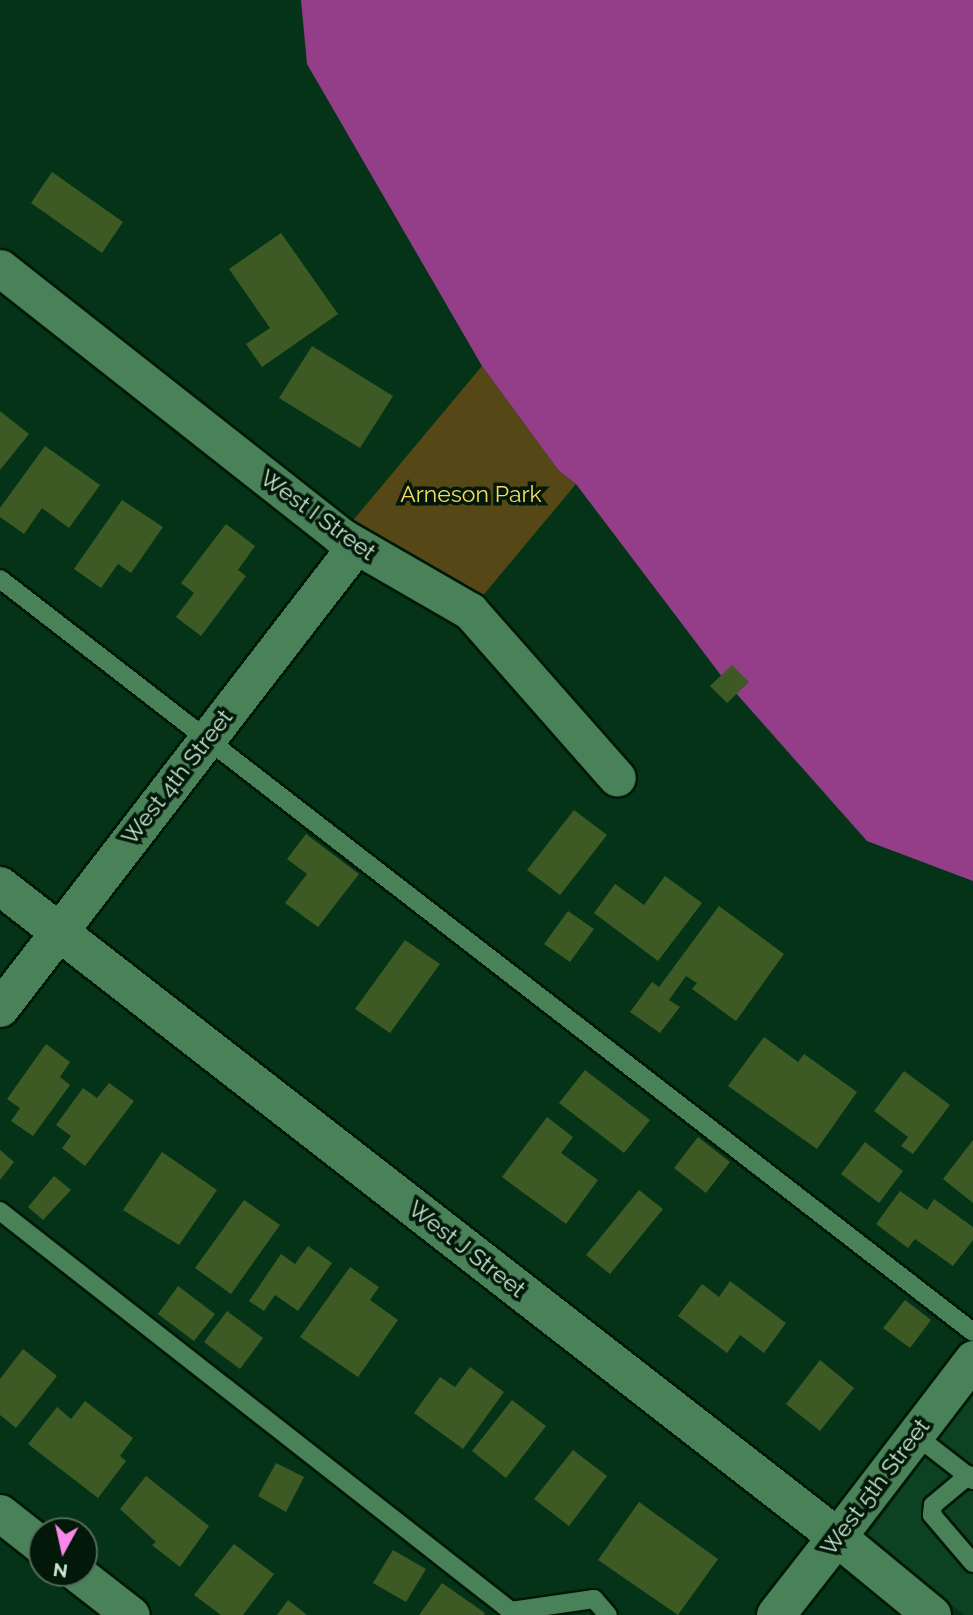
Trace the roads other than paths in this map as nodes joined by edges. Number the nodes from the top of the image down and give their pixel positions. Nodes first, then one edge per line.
1 (0, 268) edge
2 (355, 547) junction
3 (0, 579) edge
4 (206, 740) junction
5 (617, 778) dead end
6 (0, 886) edge
7 (58, 932) junction
8 (0, 1008) edge
9 (0, 1211) edge
10 (973, 1332) edge
11 (973, 1359) edge
12 (914, 1434) junction
13 (971, 1477) edge
14 (0, 1513) edge
15 (28, 1535) edge
16 (837, 1537) junction
17 (973, 1563) edge
18 (95, 1587) edge
19 (904, 1602) edge
20 (513, 1613) edge
21 (131, 1615) edge
22 (608, 1615) edge
23 (776, 1615) edge
24 (932, 1615) edge

1 - 2 street, West I Street
2 - 4 street, West 4th Street
2 - 5 street, West I Street
3 - 4 lane
4 - 7 street, West 4th Street
4 - 10 lane
6 - 7 street, West J Street
7 - 8 street, West 4th Street
7 - 16 street, West J Street
9 - 20 lane
11 - 12 street, West 5th Street
12 - 13 lane
12 - 16 street, West 5th Street
13 - 17 lane
14 - 15 street
16 - 19 street, West J Street
16 - 23 street, West 5th Street
18 - 21 street
19 - 24 street, West J Street
20 - 22 lane

